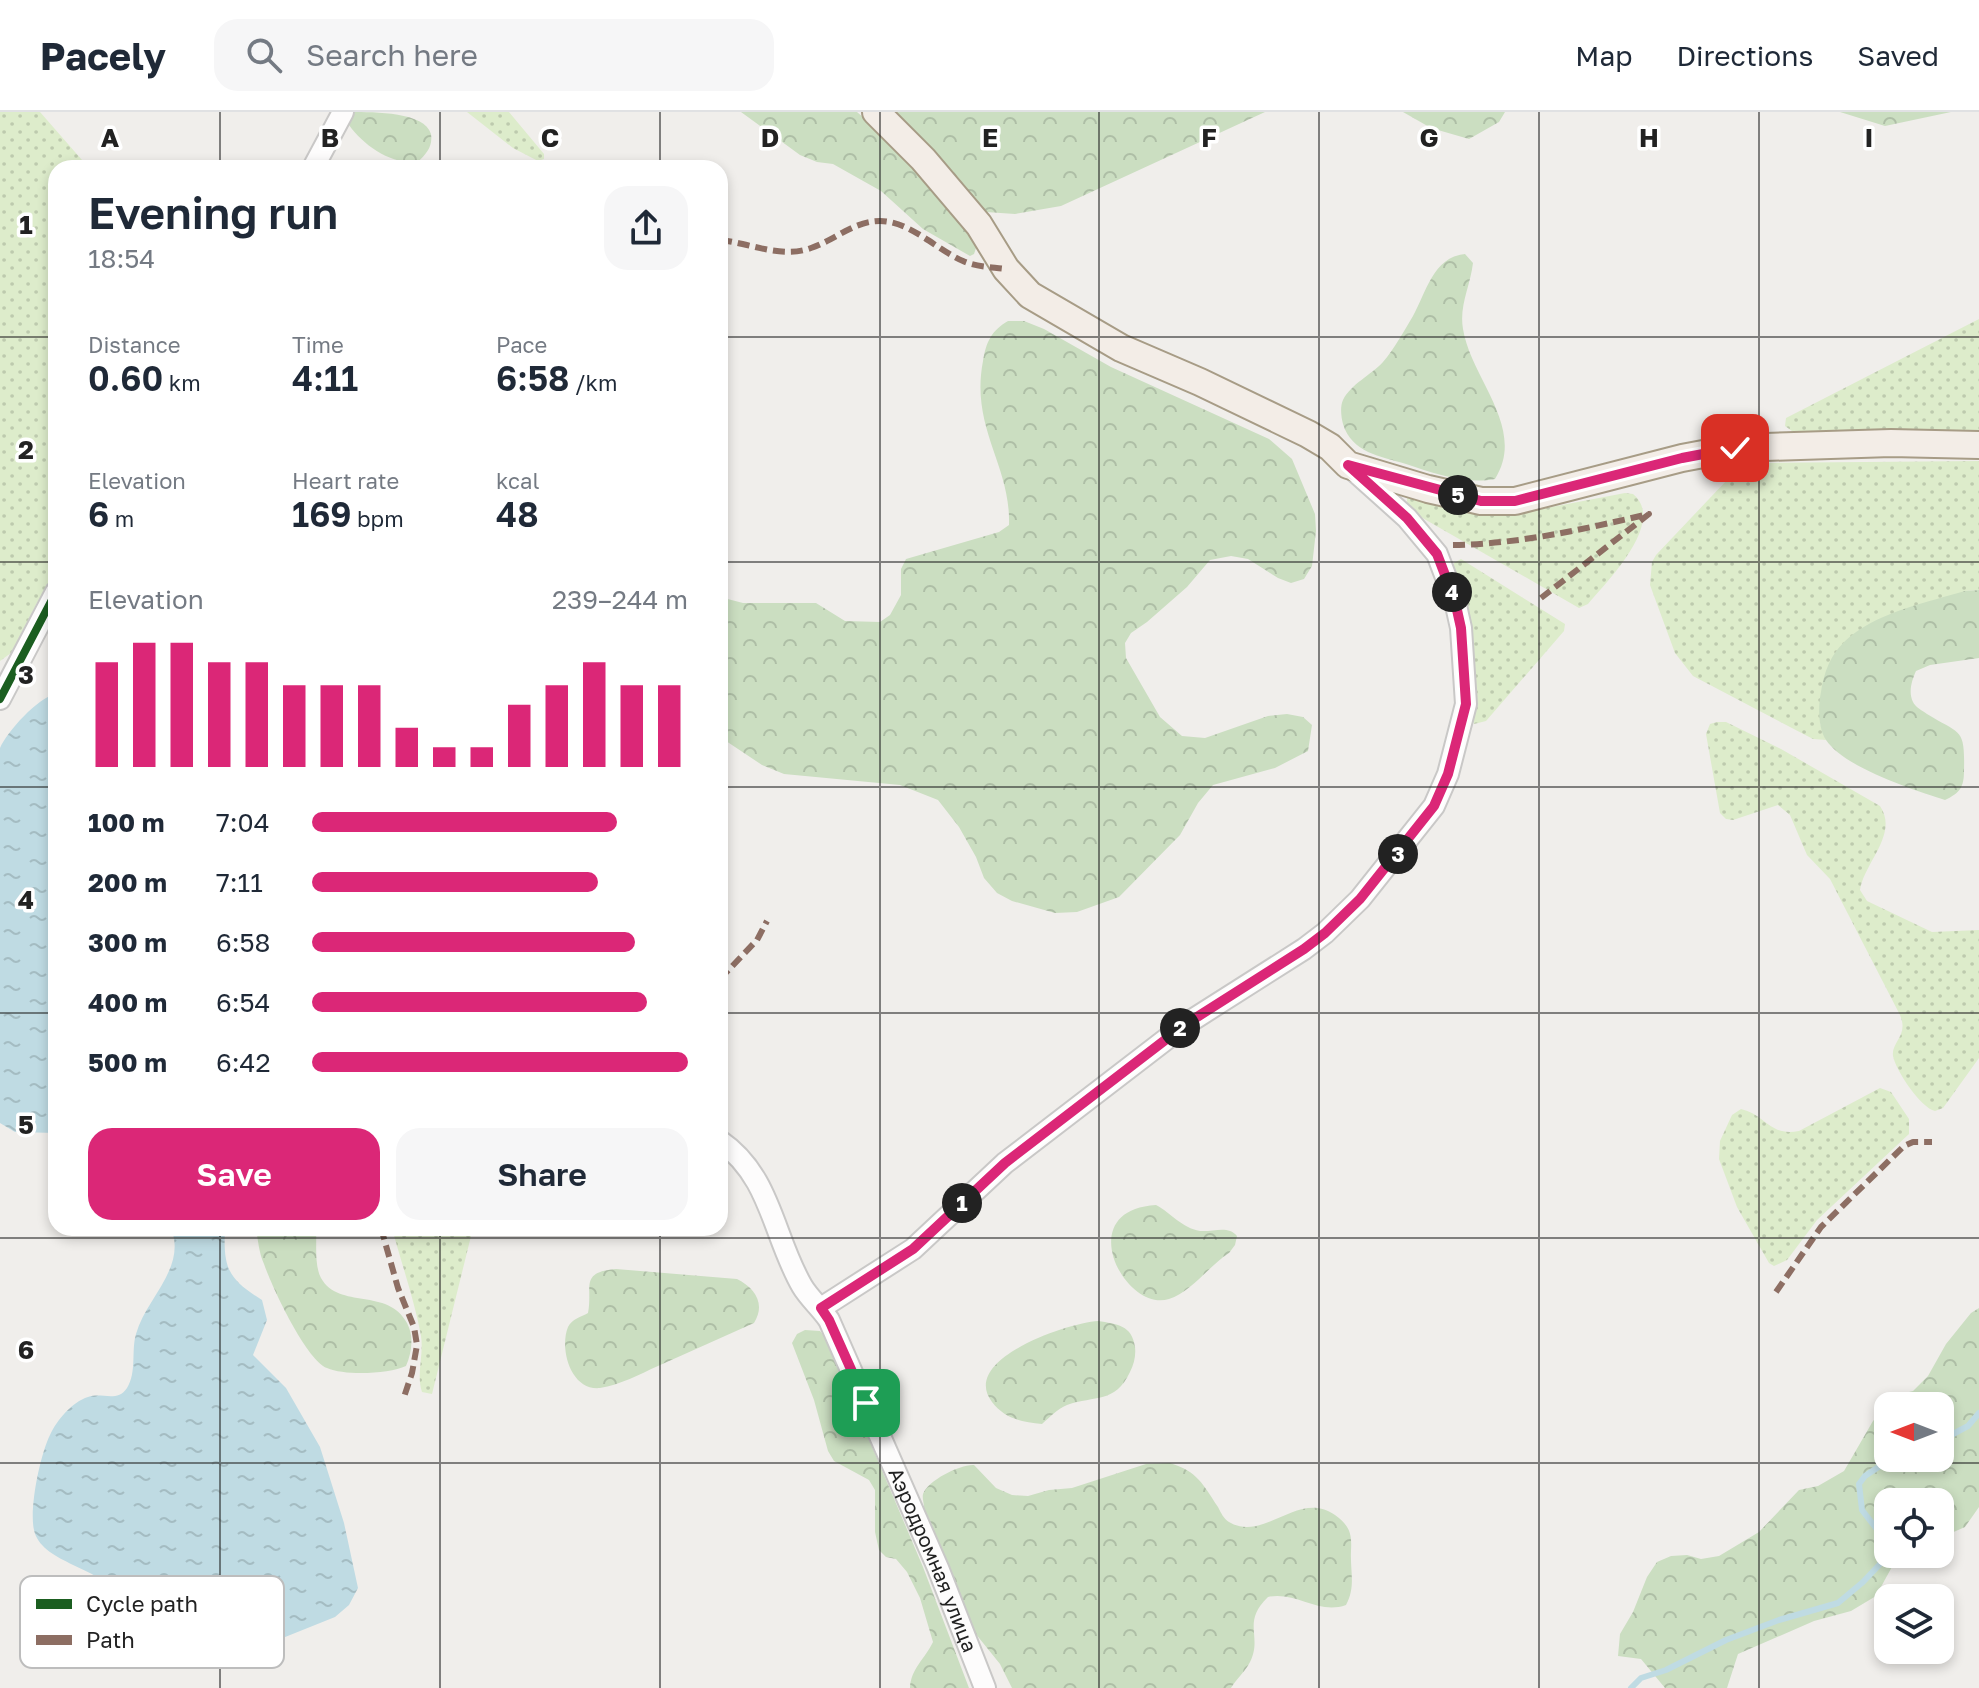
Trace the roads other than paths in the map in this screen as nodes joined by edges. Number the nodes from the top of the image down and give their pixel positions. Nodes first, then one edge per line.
1 (343, 112) edge
2 (876, 112) edge
3 (317, 160) edge
4 (1979, 445) edge
5 (1348, 465) junction
6 (48, 607) edge
7 (0, 699) edge
8 (728, 1146) edge
9 (821, 1308) junction
10 (985, 1688) edge

1 - 3 street
2 - 5 main road
4 - 5 main road
5 - 9 street
6 - 7 street
8 - 9 street, Аэродромная улица
9 - 10 street, Аэродромная улица

